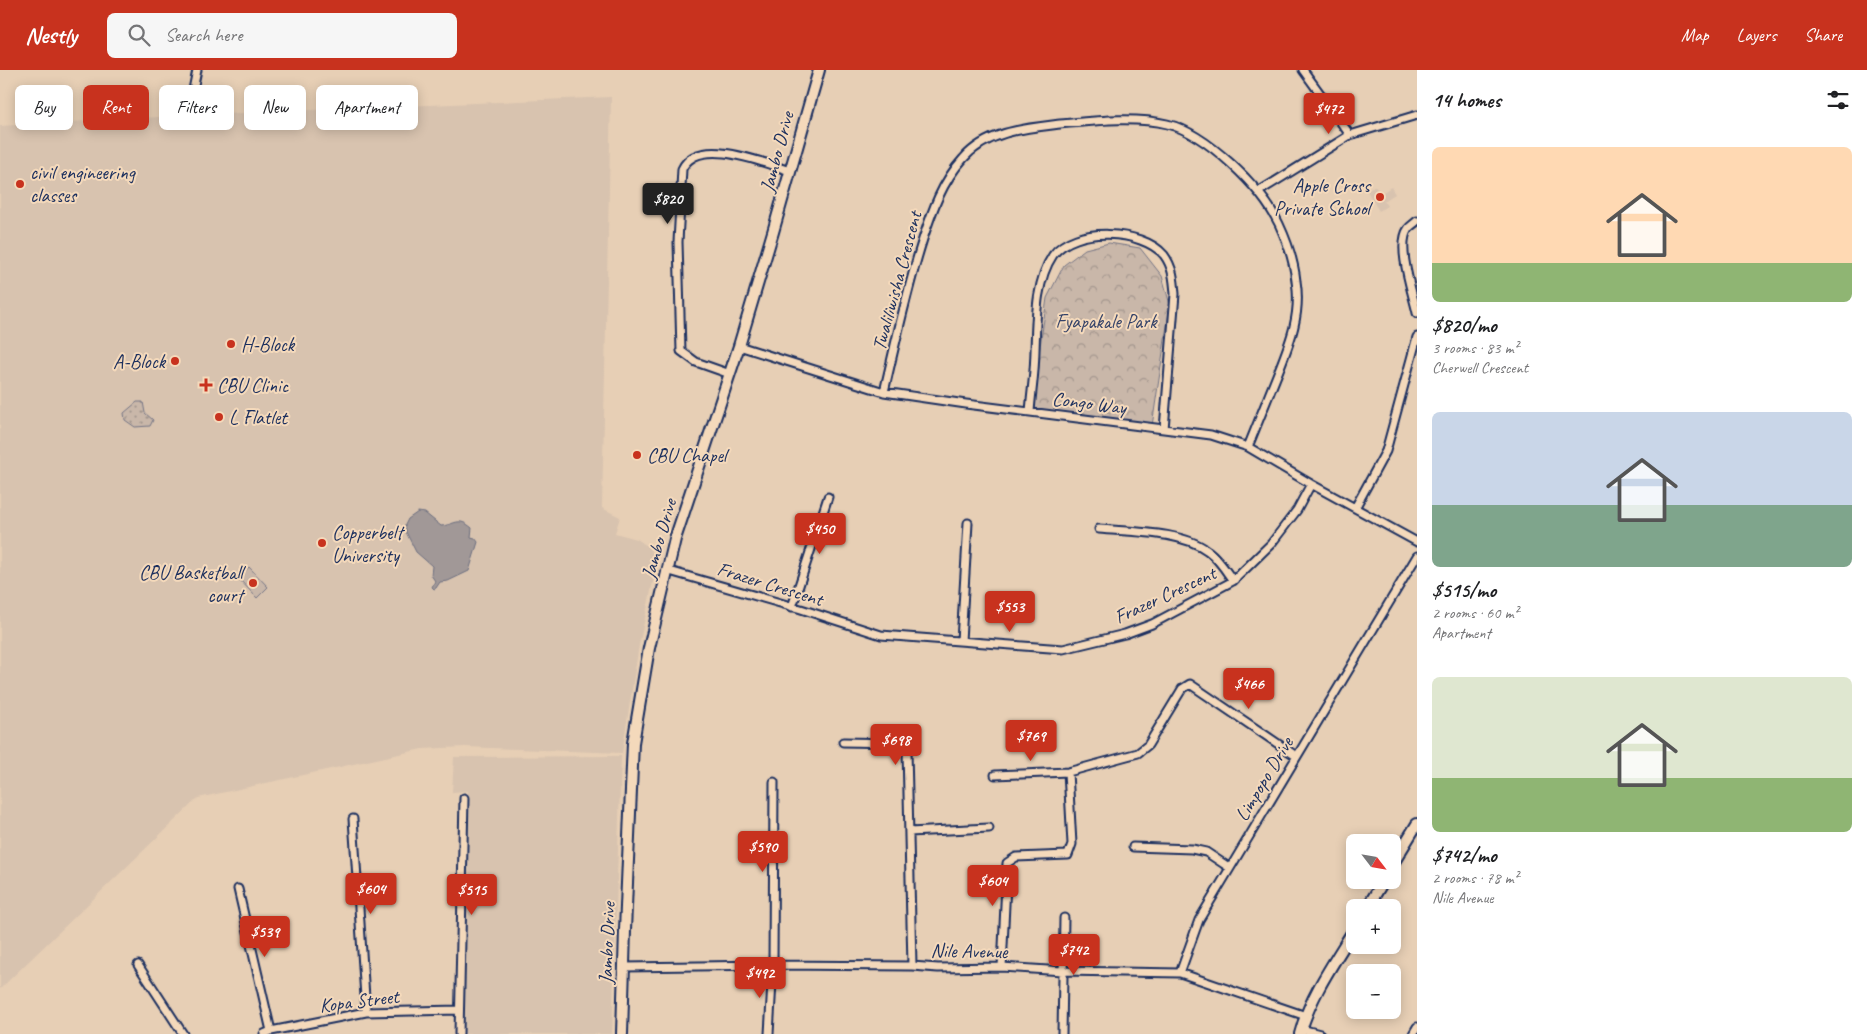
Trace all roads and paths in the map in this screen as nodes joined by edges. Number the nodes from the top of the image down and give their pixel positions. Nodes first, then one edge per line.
1 (197, 70) edge
2 (818, 70) edge
3 (1303, 70) edge
4 (194, 85) edge
5 (1417, 115) edge
6 (1350, 135) junction
7 (790, 171) junction
8 (1258, 192) junction
9 (1417, 222) edge
10 (1417, 314) edge
11 (1417, 337) edge
12 (739, 346) junction
13 (730, 374) junction
14 (884, 392) junction
15 (1030, 412) junction
16 (1164, 429) junction
17 (1248, 447) junction
18 (1311, 484) junction
19 (828, 497) dead end
20 (1355, 508) junction
21 (968, 523) dead end
22 (1099, 529) dead end
23 (1417, 542) edge
24 (1417, 556) edge
25 (666, 570) junction
26 (1233, 581) junction
27 (792, 607) junction
28 (961, 641) junction
29 (843, 742) dead end
30 (1296, 756) junction
31 (1068, 772) junction
32 (995, 774) dead end
33 (774, 782) dead end
34 (464, 798) dead end
35 (353, 819) dead end
36 (1417, 824) edge
37 (989, 828) dead end
38 (909, 832) junction
39 (1132, 847) dead end
40 (1401, 850) edge
41 (1230, 868) junction
42 (238, 889) dead end
43 (1064, 918) dead end
44 (1346, 943) edge
45 (138, 965) dead end
46 (773, 965) junction
47 (912, 966) junction
48 (1002, 967) junction
49 (624, 968) junction
50 (1063, 970) junction
51 (1180, 973) junction
52 (459, 1010) junction
53 (366, 1012) junction
54 (1306, 1016) junction
55 (1417, 1027) edge
56 (271, 1031) junction
57 (1300, 1031) edge
58 (183, 1034) edge
59 (264, 1034) edge
60 (459, 1034) edge
61 (622, 1034) edge
62 (769, 1034) edge
63 (1062, 1034) edge
64 (1320, 1034) edge
65 (1413, 1034) edge

1 - 4 street
2 - 7 main road, Jambo Drive
3 - 6 street
5 - 6 street
6 - 8 street
7 - 12 main road, Jambo Drive
7 - 13 street
8 - 14 street, Twaliliwisha Crescent
8 - 17 street, Twaliliwisha Crescent
9 - 10 street
11 - 20 street
12 - 13 main road, Jambo Drive
12 - 14 street, Congo Way
13 - 25 main road, Jambo Drive
14 - 15 street, Congo Way
15 - 16 street, Congo Way
15 - 16 street
16 - 17 street, Congo Way
17 - 18 street, Congo Way
18 - 20 street, Congo Way
18 - 26 street, Frazer Crescent
19 - 27 street
20 - 23 street, Congo Way
21 - 28 street
22 - 26 street
24 - 30 street, Limpopo Drive
25 - 27 street, Frazer Crescent
25 - 49 main road, Jambo Drive
26 - 28 street, Frazer Crescent
27 - 28 street, Frazer Crescent
29 - 38 street
30 - 31 street
30 - 41 street, Limpopo Drive
31 - 32 street
31 - 48 street
33 - 46 street
34 - 52 street
35 - 53 street
36 - 40 main road
37 - 38 street
38 - 47 street
39 - 41 street
41 - 51 street, Limpopo Drive
42 - 56 street
43 - 50 street
44 - 54 main road
45 - 58 street
46 - 47 street, Nile Avenue
46 - 49 street, Nile Avenue
46 - 62 street
47 - 48 street, Nile Avenue
48 - 50 street, Nile Avenue
49 - 61 main road, Jambo Drive
50 - 51 street, Nile Avenue
50 - 63 street
51 - 54 street, Nile Avenue
52 - 53 street, Kopa Street
52 - 60 street
53 - 56 street, Kopa Street
54 - 57 main road
55 - 65 street
56 - 59 street, Kopa Street
57 - 64 street

